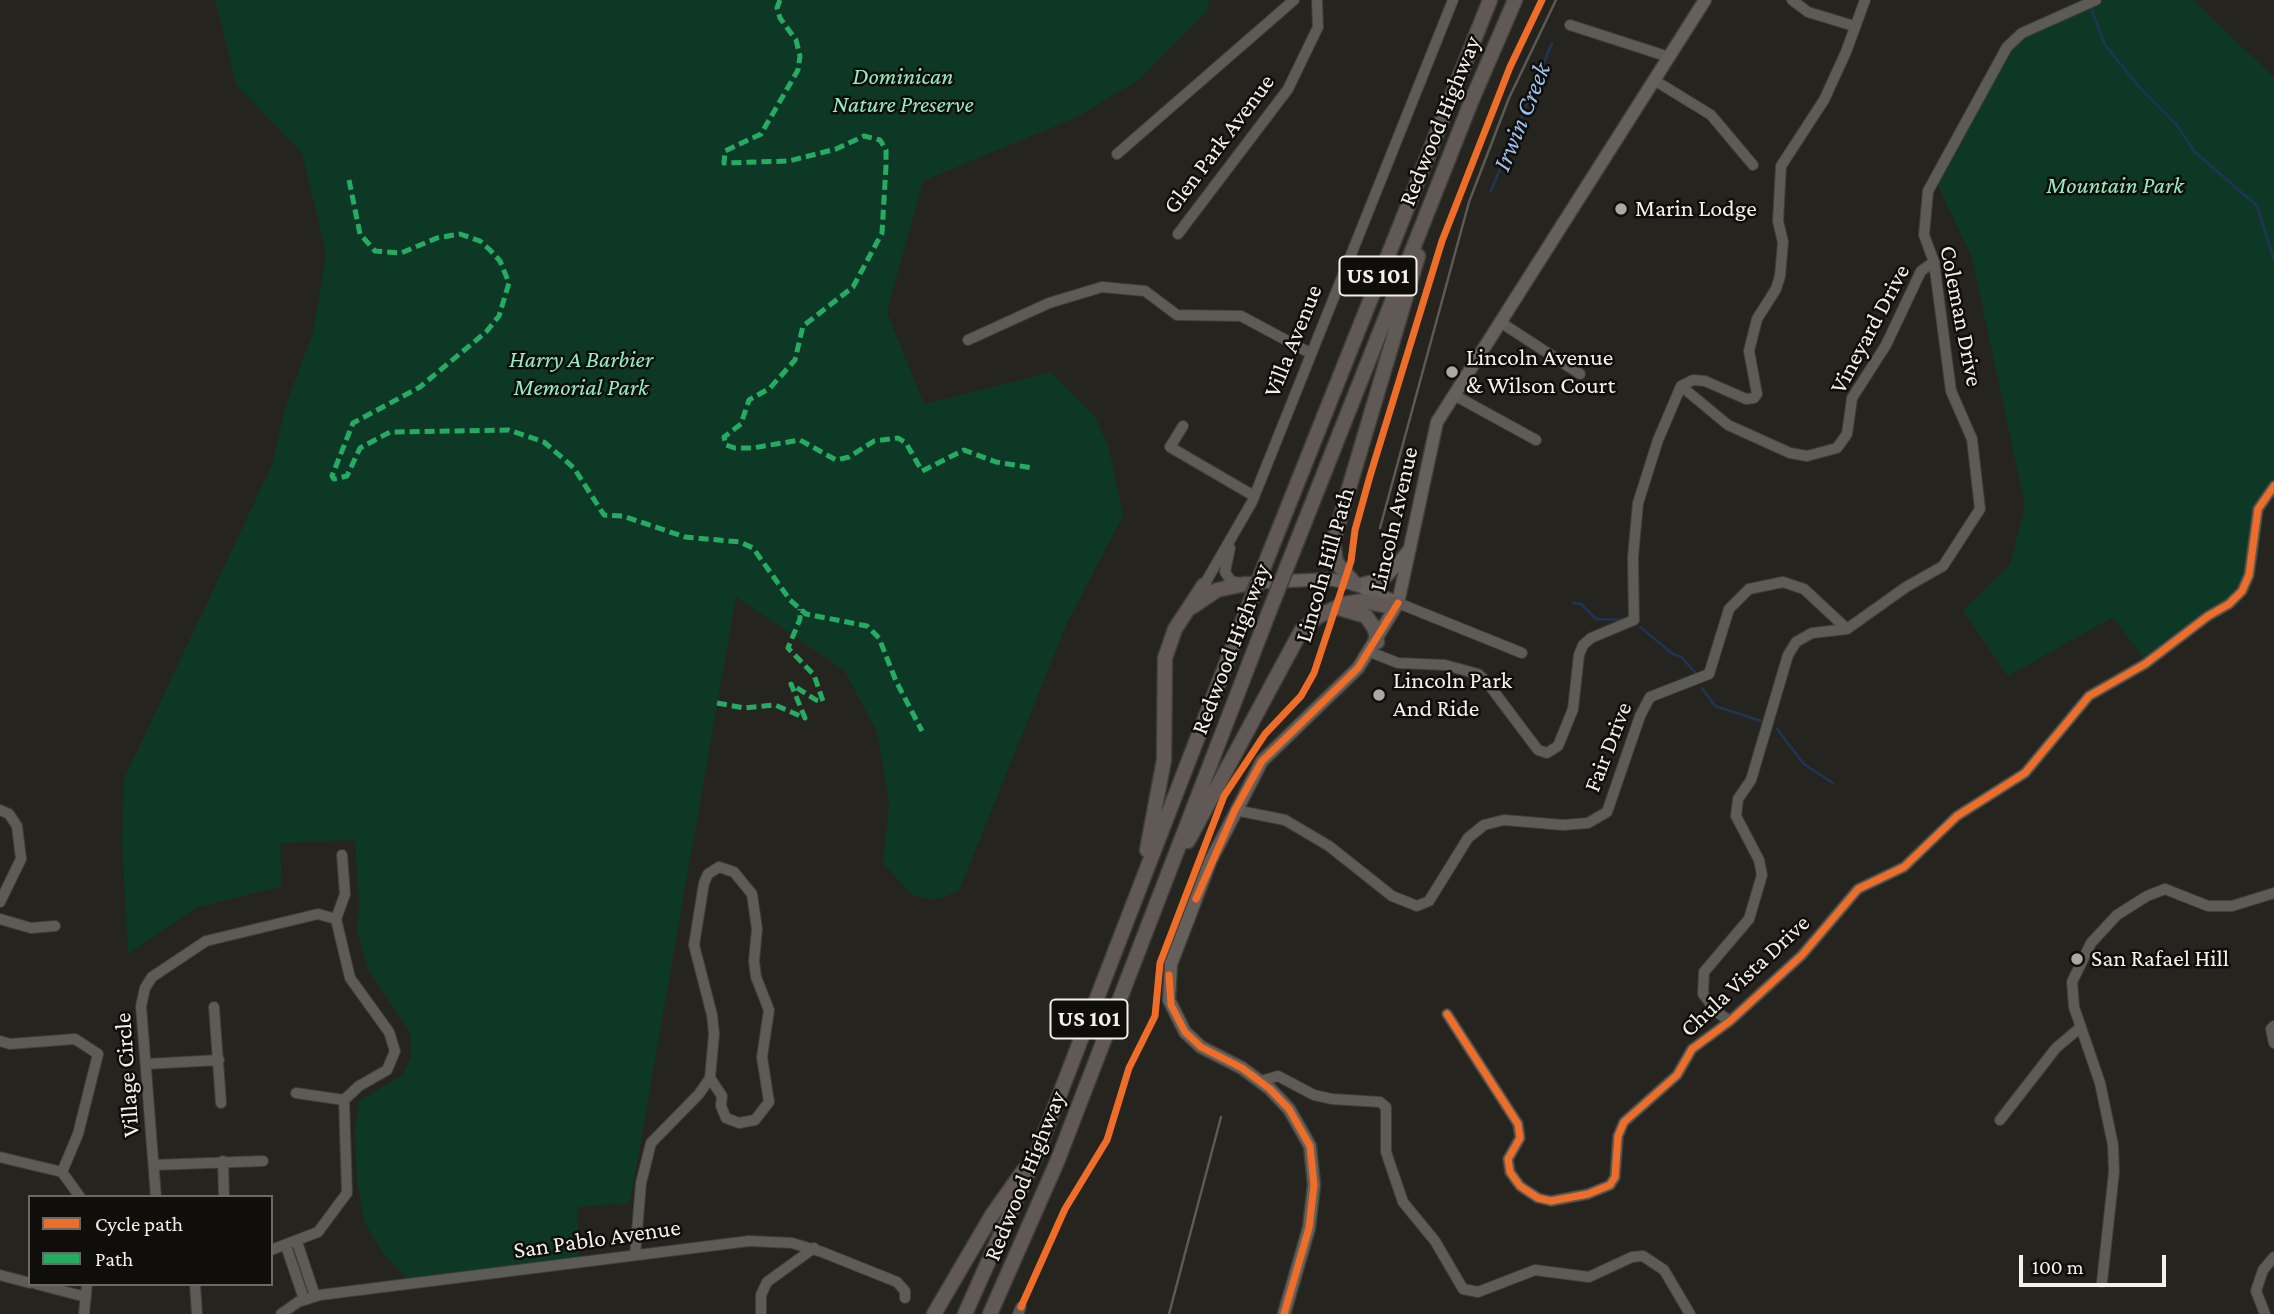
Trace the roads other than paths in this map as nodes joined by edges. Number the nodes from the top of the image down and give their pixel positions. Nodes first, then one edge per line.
1 (1294, 0) edge
2 (1317, 0) edge
3 (1453, 0) edge
4 (1490, 0) edge
5 (1515, 0) edge
6 (1705, 0) edge
7 (1792, 0) edge
8 (1864, 0) edge
9 (2096, 0) edge
10 (1570, 25) dead end
11 (1854, 26) junction
12 (1669, 57) junction
13 (1654, 80) junction
14 (1117, 154) dead end
15 (1753, 165) dead end
16 (1432, 201) junction
17 (1178, 234) dead end
18 (1934, 262) junction
19 (1500, 321) junction
20 (968, 340) dead end
21 (1310, 353) junction
22 (1580, 374) dead end
23 (1681, 386) junction
24 (1454, 395) junction
25 (1183, 425) dead end
26 (1536, 440) dead end
27 (2274, 486) edge
28 (1254, 496) junction
29 (1232, 541) junction
30 (1412, 547) junction
31 (1204, 584) joint
32 (1245, 584) junction
33 (1355, 584) junction
34 (1398, 603) junction
35 (1330, 609) junction
36 (1183, 614) junction
37 (1847, 629) junction
38 (1374, 647) junction
39 (1522, 653) dead end
40 (0, 810) edge
41 (1235, 810) junction
42 (342, 855) dead end
43 (1165, 882) junction
44 (1139, 889) junction
45 (2274, 894) edge
46 (0, 902) edge
47 (0, 919) edge
48 (336, 919) junction
49 (55, 926) dead end
50 (214, 1007) dead end
51 (1447, 1014) dead end
52 (1730, 1021) junction
53 (2274, 1026) edge
54 (2081, 1027) junction
55 (0, 1041) edge
56 (2274, 1042) edge
57 (219, 1060) junction
58 (147, 1064) junction
59 (709, 1078) junction
60 (1261, 1081) junction
61 (296, 1094) dead end
62 (344, 1100) junction
63 (221, 1103) dead end
64 (2000, 1120) dead end
65 (1039, 1148) junction
66 (0, 1157) edge
67 (223, 1161) junction
68 (263, 1161) dead end
69 (154, 1164) junction
70 (62, 1172) junction
71 (79, 1195) edge
72 (156, 1195) edge
73 (224, 1195) edge
74 (297, 1242) junction
75 (286, 1246) junction
76 (814, 1248) junction
77 (273, 1249) edge
78 (635, 1255) junction
79 (2274, 1257) edge
80 (0, 1275) edge
81 (28, 1282) edge
82 (2102, 1282) dead end
83 (44, 1286) edge
84 (86, 1286) edge
85 (195, 1286) edge
86 (316, 1296) junction
87 (86, 1297) junction
88 (905, 1298) dead end
89 (304, 1299) junction
90 (84, 1314) edge
91 (197, 1314) edge
92 (281, 1314) edge
93 (761, 1314) edge
94 (934, 1314) edge
95 (965, 1314) edge
96 (990, 1314) edge
97 (1284, 1314) edge
98 (1689, 1314) edge
99 (2265, 1314) edge

1 - 14 street
2 - 17 street, Glen Park Avenue
3 - 21 street, Villa Avenue
4 - 44 highway, Redwood Highway / US 101, bridge
5 - 16 highway, Redwood Highway / US 101
6 - 12 main road, Lincoln Avenue
7 - 11 street
8 - 11 street
9 - 18 street, Coleman Drive
10 - 12 street
11 - 23 street
12 - 13 main road, Lincoln Avenue
13 - 15 street
13 - 19 main road, Lincoln Avenue
16 - 33 highway
16 - 43 highway, Redwood Highway / US 101, bridge
18 - 23 street, Vineyard Drive
18 - 37 street, Coleman Drive
19 - 22 street
19 - 24 main road, Lincoln Avenue
20 - 21 street
21 - 28 street, Villa Avenue
23 - 38 street
24 - 26 street
24 - 30 main road, Lincoln Avenue
25 - 28 street
27 - 52 street, Chula Vista Drive
28 - 29 street, Villa Avenue
29 - 31 street, Villa Avenue
29 - 32 street, Villa Avenue
30 - 33 main road
30 - 34 main road, Lincoln Avenue
31 - 36 highway
32 - 33 main road
32 - 36 highway
33 - 34 main road
34 - 35 highway
34 - 38 main road, Lincoln Avenue
34 - 39 street
35 - 38 highway
35 - 43 highway
36 - 44 highway
37 - 41 street, Fair Drive
37 - 52 street, Coleman Drive
38 - 41 main road, Lincoln Avenue
40 - 46 street
41 - 60 main road, Lincoln Avenue
42 - 48 street
43 - 96 highway, Redwood Highway / US 101
44 - 65 highway, Redwood Highway / US 101
45 - 54 street
47 - 49 street
48 - 58 street, Village Circle
48 - 62 street
50 - 57 street
51 - 52 street, Chula Vista Drive
53 - 56 street
54 - 64 street
54 - 82 street
55 - 70 street
57 - 58 street
57 - 63 street
58 - 69 street, Village Circle
59 - 59 street
59 - 78 street
60 - 97 main road, Lincoln Avenue
60 - 98 street
61 - 62 street
62 - 74 street
65 - 94 highway
65 - 95 highway, Redwood Highway / US 101
66 - 70 street
67 - 68 street
67 - 69 street
67 - 73 street
69 - 72 street, Village Circle
70 - 71 street
74 - 75 street
74 - 86 street
75 - 77 street
75 - 89 street
76 - 78 street, San Pablo Avenue
76 - 88 street, San Pablo Avenue
76 - 93 street
78 - 86 street, San Pablo Avenue
79 - 99 street
80 - 81 street
83 - 87 street
84 - 87 street
85 - 91 street
86 - 89 street, San Pablo Avenue
87 - 90 street
89 - 92 street, San Pablo Avenue

